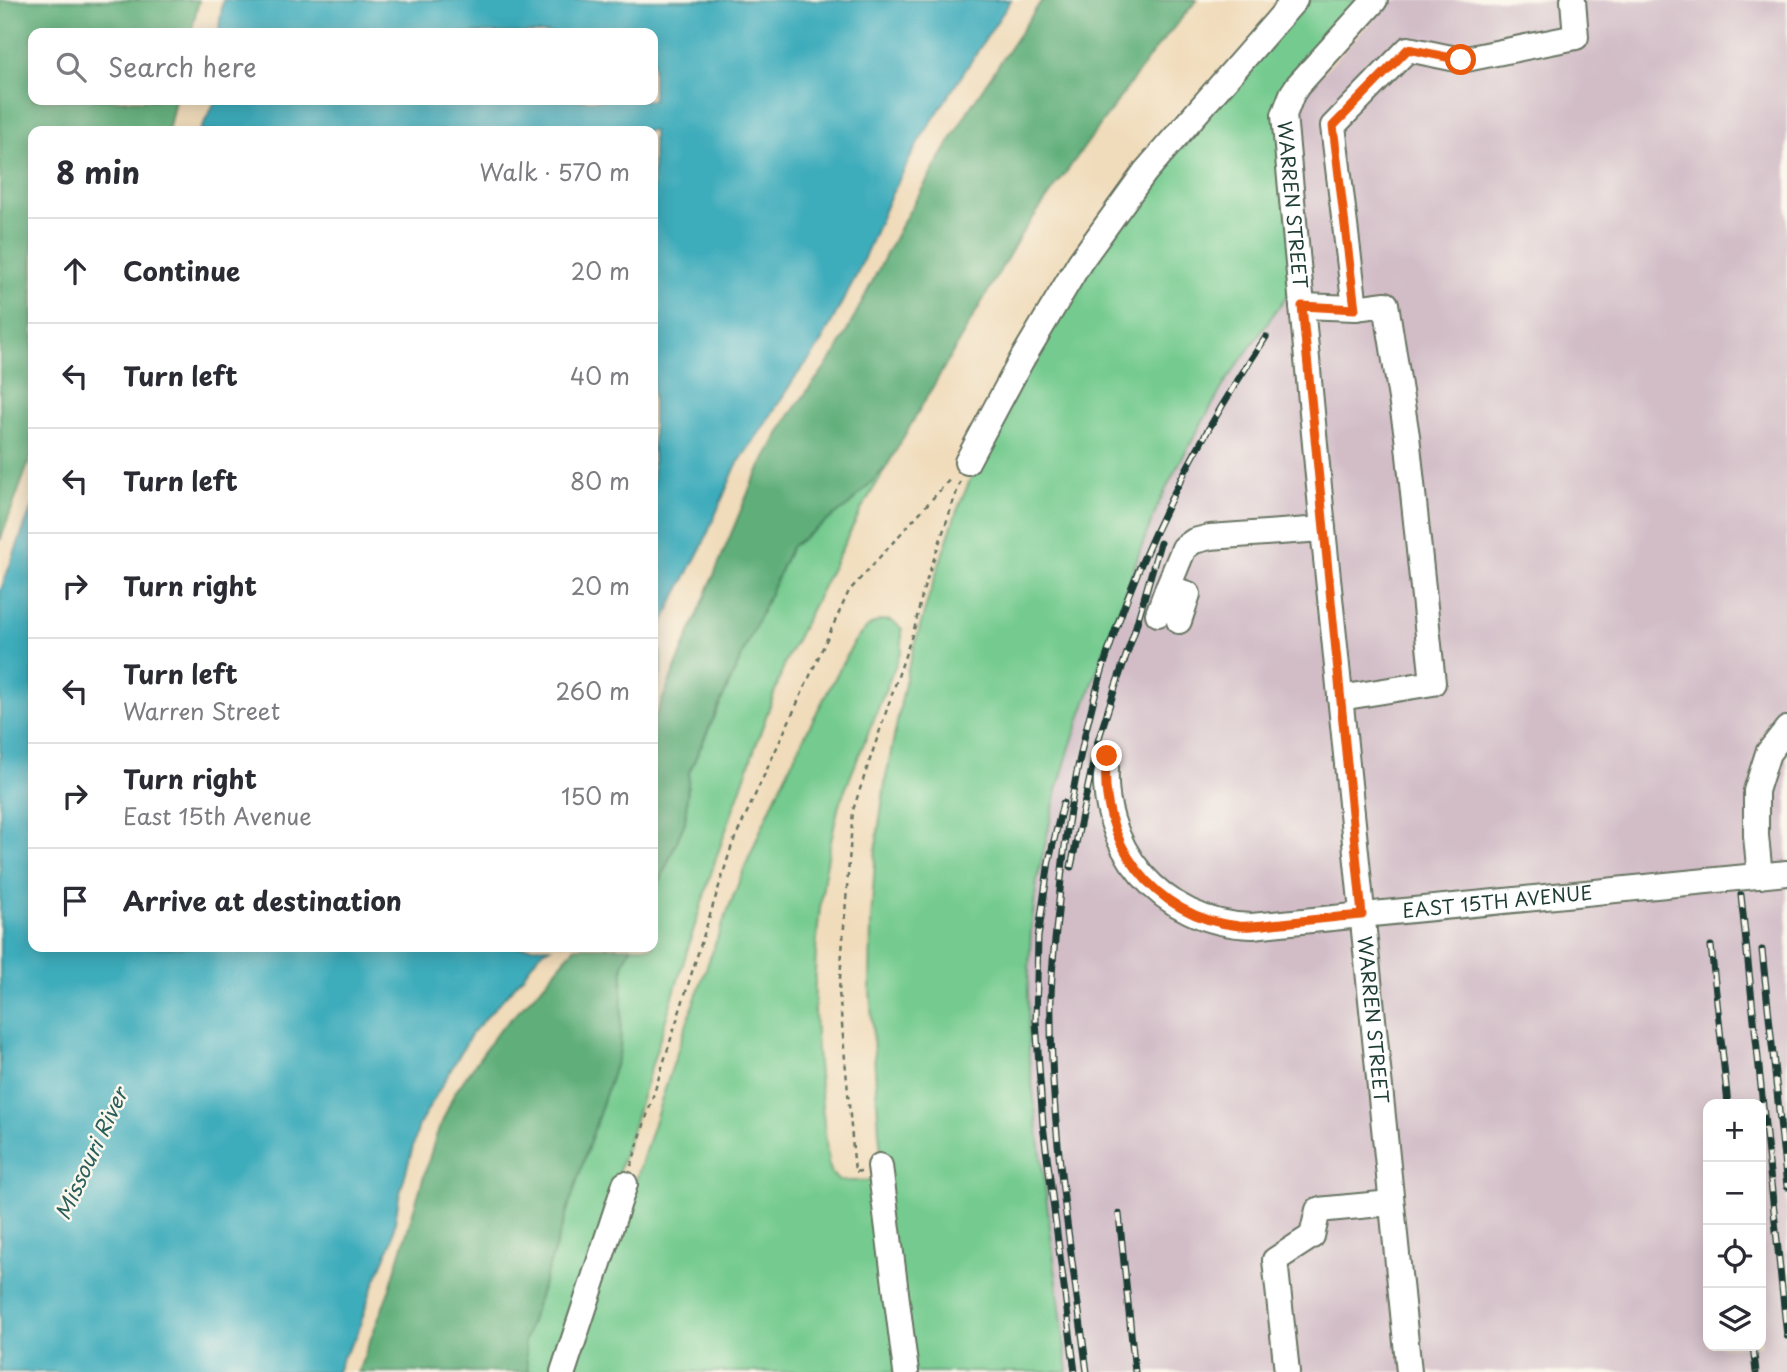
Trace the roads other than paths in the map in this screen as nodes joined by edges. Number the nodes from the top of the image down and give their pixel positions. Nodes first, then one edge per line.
1 (1295, 0) edge
2 (1375, 0) edge
3 (1573, 0) edge
4 (1302, 306) junction
5 (1355, 309) junction
6 (967, 462) road end
7 (1323, 528) junction
8 (1169, 617) dead end
9 (1340, 698) junction
10 (1787, 729) edge
11 (1107, 756) dead end
12 (1787, 873) edge
13 (1760, 876) junction
14 (1362, 915) junction
15 (880, 1166) road end
16 (625, 1184) road end
17 (1391, 1203) junction
18 (563, 1372) edge
19 (906, 1372) edge
20 (1286, 1372) edge
21 (1409, 1372) edge

1 - 6 street
2 - 4 street, WARREN STREET
3 - 5 street
4 - 5 street
4 - 7 street, WARREN STREET
5 - 9 street
7 - 8 street
7 - 9 street, WARREN STREET
9 - 14 street, WARREN STREET
10 - 13 street
11 - 14 street, EAST 15TH AVENUE
12 - 13 street, EAST 15TH AVENUE
13 - 14 street, EAST 15TH AVENUE
14 - 17 street, WARREN STREET
15 - 19 street
16 - 18 street
17 - 20 street
17 - 21 street, WARREN STREET

